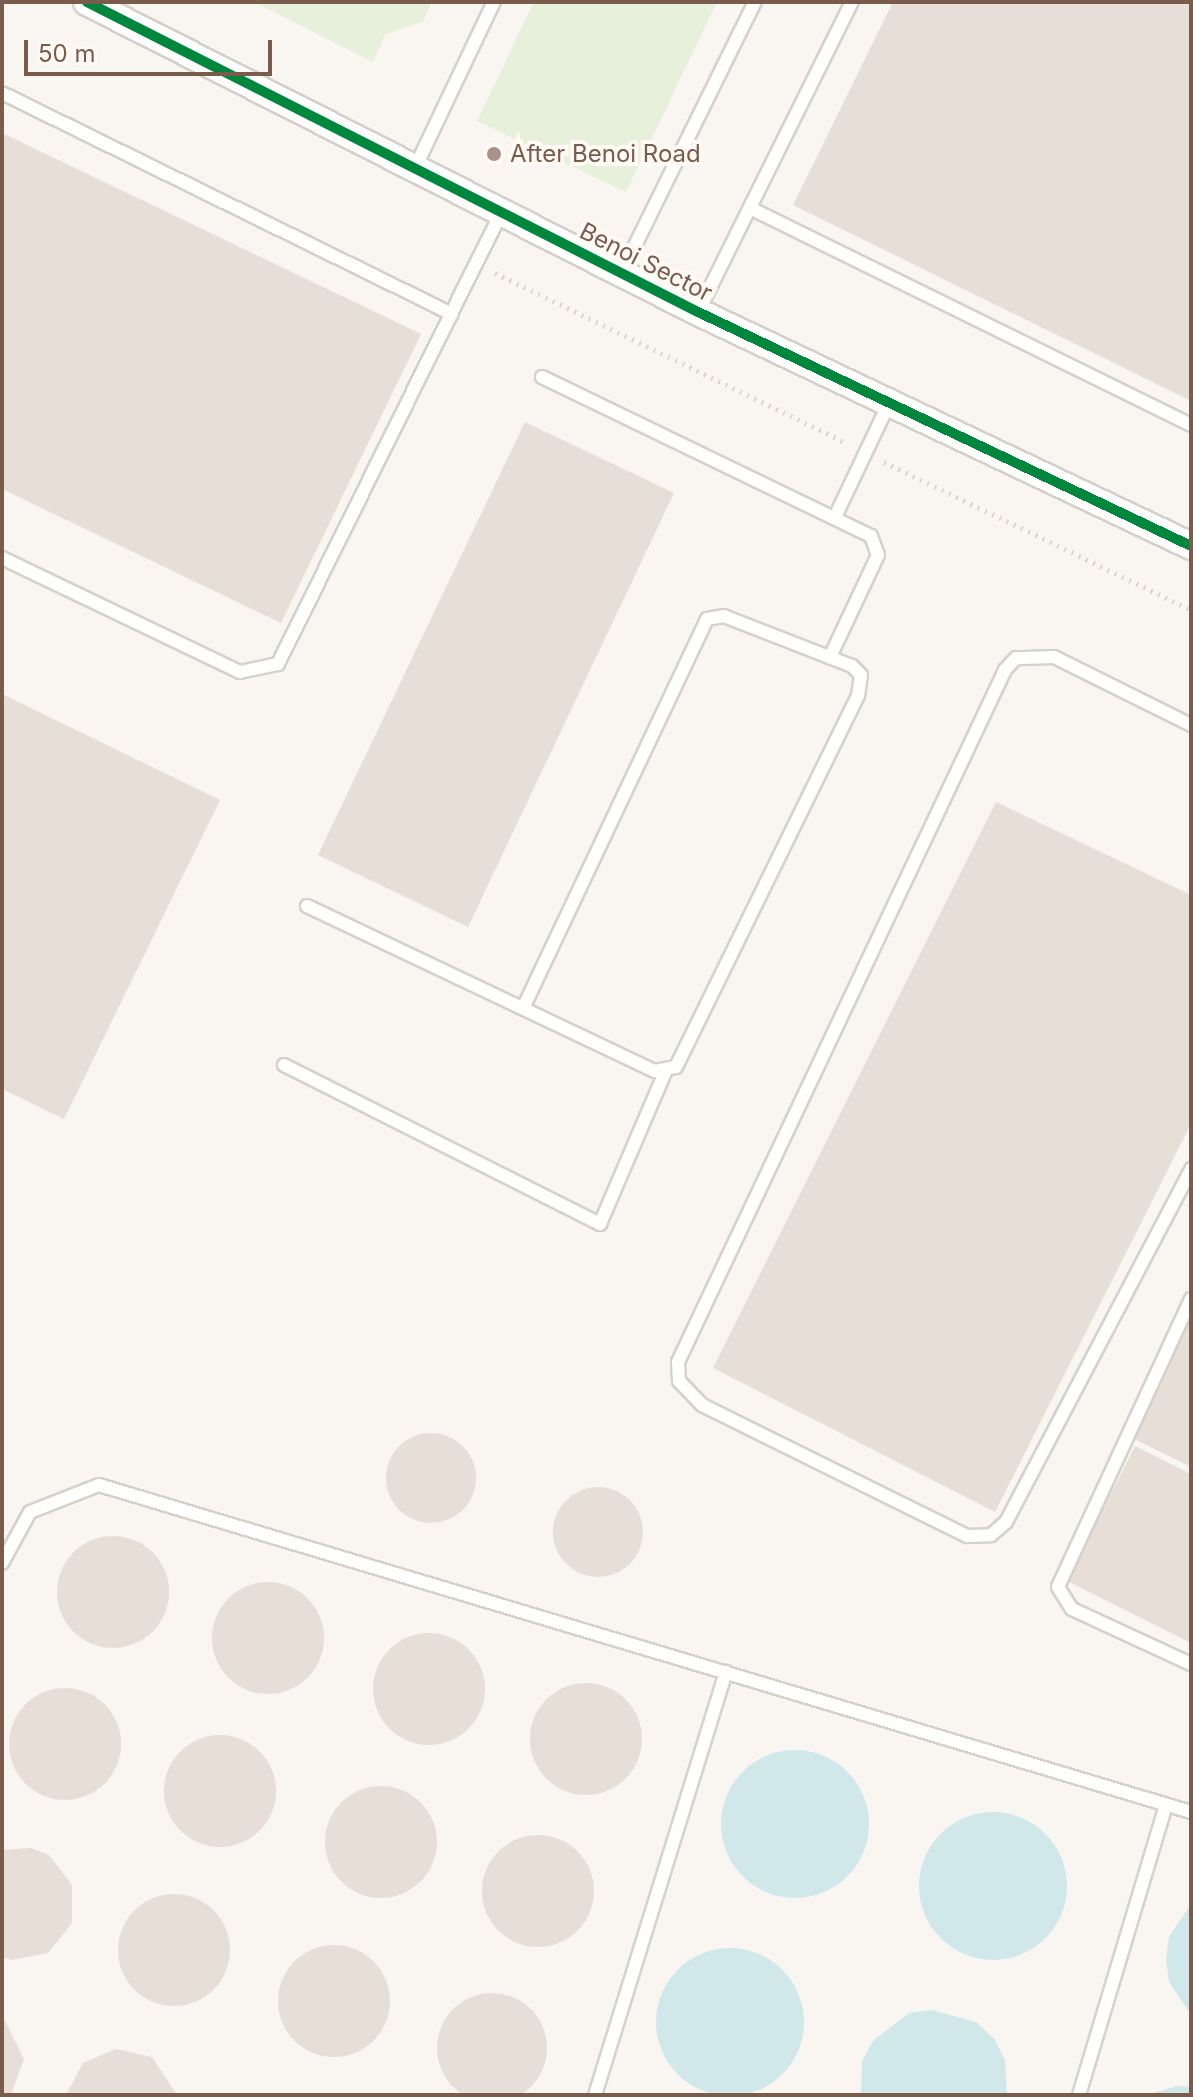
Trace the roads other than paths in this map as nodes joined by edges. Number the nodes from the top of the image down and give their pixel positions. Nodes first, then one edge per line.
1 (87, 2) edge
2 (494, 2) edge
3 (755, 2) edge
4 (852, 2) edge
5 (2, 93) edge
6 (415, 168) junction
7 (750, 208) junction
8 (502, 211) junction
9 (622, 272) junction
10 (698, 312) junction
11 (452, 314) junction
12 (542, 377) dead end
13 (890, 401) junction
14 (1191, 425) edge
15 (835, 517) junction
16 (1191, 546) edge
17 (2, 558) edge
18 (830, 657) junction
19 (1191, 725) edge
20 (307, 906) dead end
21 (523, 1008) junction
22 (284, 1065) dead end
23 (665, 1072) junction
24 (1191, 1169) edge
25 (1191, 1299) edge
26 (2, 1563) edge
27 (1191, 1664) edge
28 (726, 1672) junction
29 (1166, 1805) junction
30 (1191, 1812) edge
31 (595, 2095) edge
32 (1079, 2095) edge

1 - 6 street, Benoi Sector
2 - 6 lane
3 - 9 lane
4 - 7 lane
5 - 11 lane
6 - 8 street, Benoi Sector
7 - 10 lane
7 - 14 lane
8 - 9 street, Benoi Sector
8 - 11 lane
9 - 10 street, Benoi Sector
10 - 13 street, Benoi Sector
11 - 17 lane
12 - 15 lane
13 - 15 lane
13 - 16 street, Benoi Sector
15 - 18 lane
18 - 21 lane
18 - 23 lane
19 - 24 lane
20 - 21 lane
21 - 23 lane
22 - 23 lane
25 - 27 lane
26 - 28 lane
28 - 29 lane
28 - 31 lane
29 - 30 lane
29 - 32 lane

